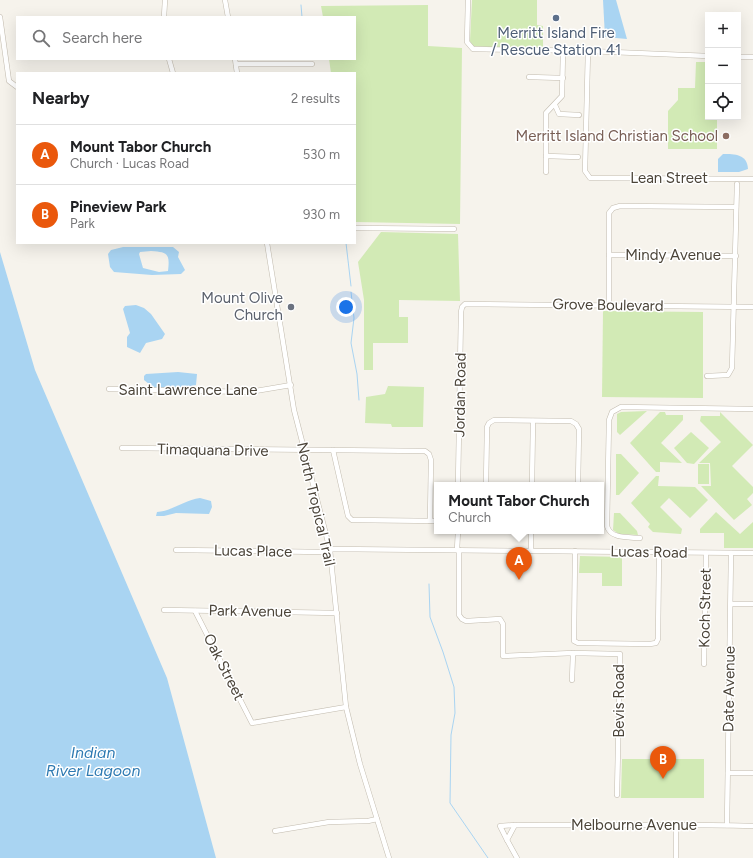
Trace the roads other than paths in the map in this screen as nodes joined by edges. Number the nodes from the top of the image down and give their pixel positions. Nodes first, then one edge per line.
1 (165, 0) edge
2 (224, 0) edge
3 (468, 0) edge
4 (164, 16) edge
5 (228, 16) edge
6 (0, 17) edge
7 (563, 51) junction
8 (588, 51) junction
9 (705, 56) edge
10 (741, 57) edge
11 (753, 57) edge
12 (169, 60) edge
13 (235, 61) edge
14 (312, 64) dead end
15 (173, 72) edge
16 (238, 72) edge
17 (529, 77) dead end
18 (563, 78) junction
19 (16, 86) edge
20 (555, 105) junction
21 (579, 114) dead end
22 (546, 156) junction
23 (578, 157) dead end
24 (546, 172) dead end
25 (753, 179) edge
26 (737, 184) dead end
27 (736, 207) junction
28 (356, 228) edge
29 (454, 229) dead end
30 (267, 244) edge
31 (609, 255) junction
32 (736, 256) junction
33 (609, 305) junction
34 (464, 306) joint
35 (735, 307) junction
36 (753, 307) edge
37 (708, 376) dead end
38 (291, 385) junction
39 (109, 389) dead end
40 (753, 409) edge
41 (533, 421) junction
42 (122, 448) dead end
43 (333, 450) junction
44 (304, 451) junction
45 (458, 482) edge
46 (486, 482) edge
47 (532, 482) edge
48 (578, 482) edge
49 (430, 521) junction
50 (434, 521) edge
51 (458, 534) edge
52 (531, 534) edge
53 (640, 538) dead end
54 (176, 550) dead end
55 (330, 550) junction
56 (458, 550) junction
57 (531, 551) junction
58 (575, 551) junction
59 (659, 552) junction
60 (706, 553) junction
61 (731, 553) junction
62 (753, 553) edge
63 (730, 604) junction
64 (753, 604) edge
65 (164, 610) dead end
66 (195, 611) junction
67 (337, 613) junction
68 (573, 653) junction
69 (704, 664) dead end
70 (572, 680) dead end
71 (346, 707) junction
72 (728, 773) junction
73 (753, 773) edge
74 (617, 795) dead end
75 (377, 819) junction
76 (676, 824) junction
77 (515, 825) junction
78 (727, 825) junction
79 (753, 826) edge
80 (275, 832) dead end
81 (507, 840) junction
82 (389, 858) edge
83 (517, 858) edge
84 (676, 858) edge

1 - 4 street
2 - 5 street
3 - 7 street
6 - 19 street
7 - 8 street
7 - 18 street
8 - 9 street
8 - 25 street, Lean Street
10 - 11 street
12 - 15 street
13 - 14 street
13 - 16 street
17 - 18 street
18 - 20 street
20 - 21 street
20 - 22 street
22 - 23 street
22 - 24 street
26 - 27 street
27 - 31 street
27 - 32 street
28 - 29 street
30 - 38 street, North Tropical Trail
31 - 32 street, Mindy Avenue
31 - 33 street
32 - 35 street
33 - 34 street, Grove Boulevard
33 - 35 street, Grove Boulevard
34 - 45 street, Jordan Road
35 - 36 street, Grove Boulevard
35 - 37 street
38 - 39 street, Saint Lawrence Lane
38 - 44 street, North Tropical Trail
40 - 53 street
41 - 46 street
41 - 47 street
41 - 48 street
42 - 44 street, Timaquana Drive
43 - 44 street, Timaquana Drive
43 - 49 street
43 - 49 street, Timaquana Drive
44 - 55 street, North Tropical Trail
49 - 50 street
51 - 56 street
52 - 57 street
54 - 55 street, Lucas Place
55 - 56 street, Lucas Road
55 - 67 street, North Tropical Trail
56 - 57 street, Lucas Road
56 - 68 street, Bevis Road
57 - 58 street, Lucas Road
58 - 59 street, Lucas Road
58 - 59 street
59 - 60 street, Lucas Road
60 - 61 street, Lucas Road
60 - 69 street, Koch Street
61 - 62 street, Lucas Road
61 - 63 street, Date Avenue
63 - 64 street
63 - 72 street, Date Avenue
65 - 66 street, Park Avenue
66 - 67 street, Park Avenue
66 - 71 street, Oak Street
67 - 71 street, North Tropical Trail
68 - 70 street
68 - 74 street, Bevis Road
71 - 75 street, North Tropical Trail
72 - 73 street
72 - 78 street, Date Avenue
75 - 80 street
75 - 82 street, North Tropical Trail
76 - 77 street, Melbourne Avenue
76 - 78 street, Melbourne Avenue
76 - 84 street
77 - 81 street
77 - 81 street, Melbourne Avenue
78 - 79 street, Melbourne Avenue
81 - 83 street

